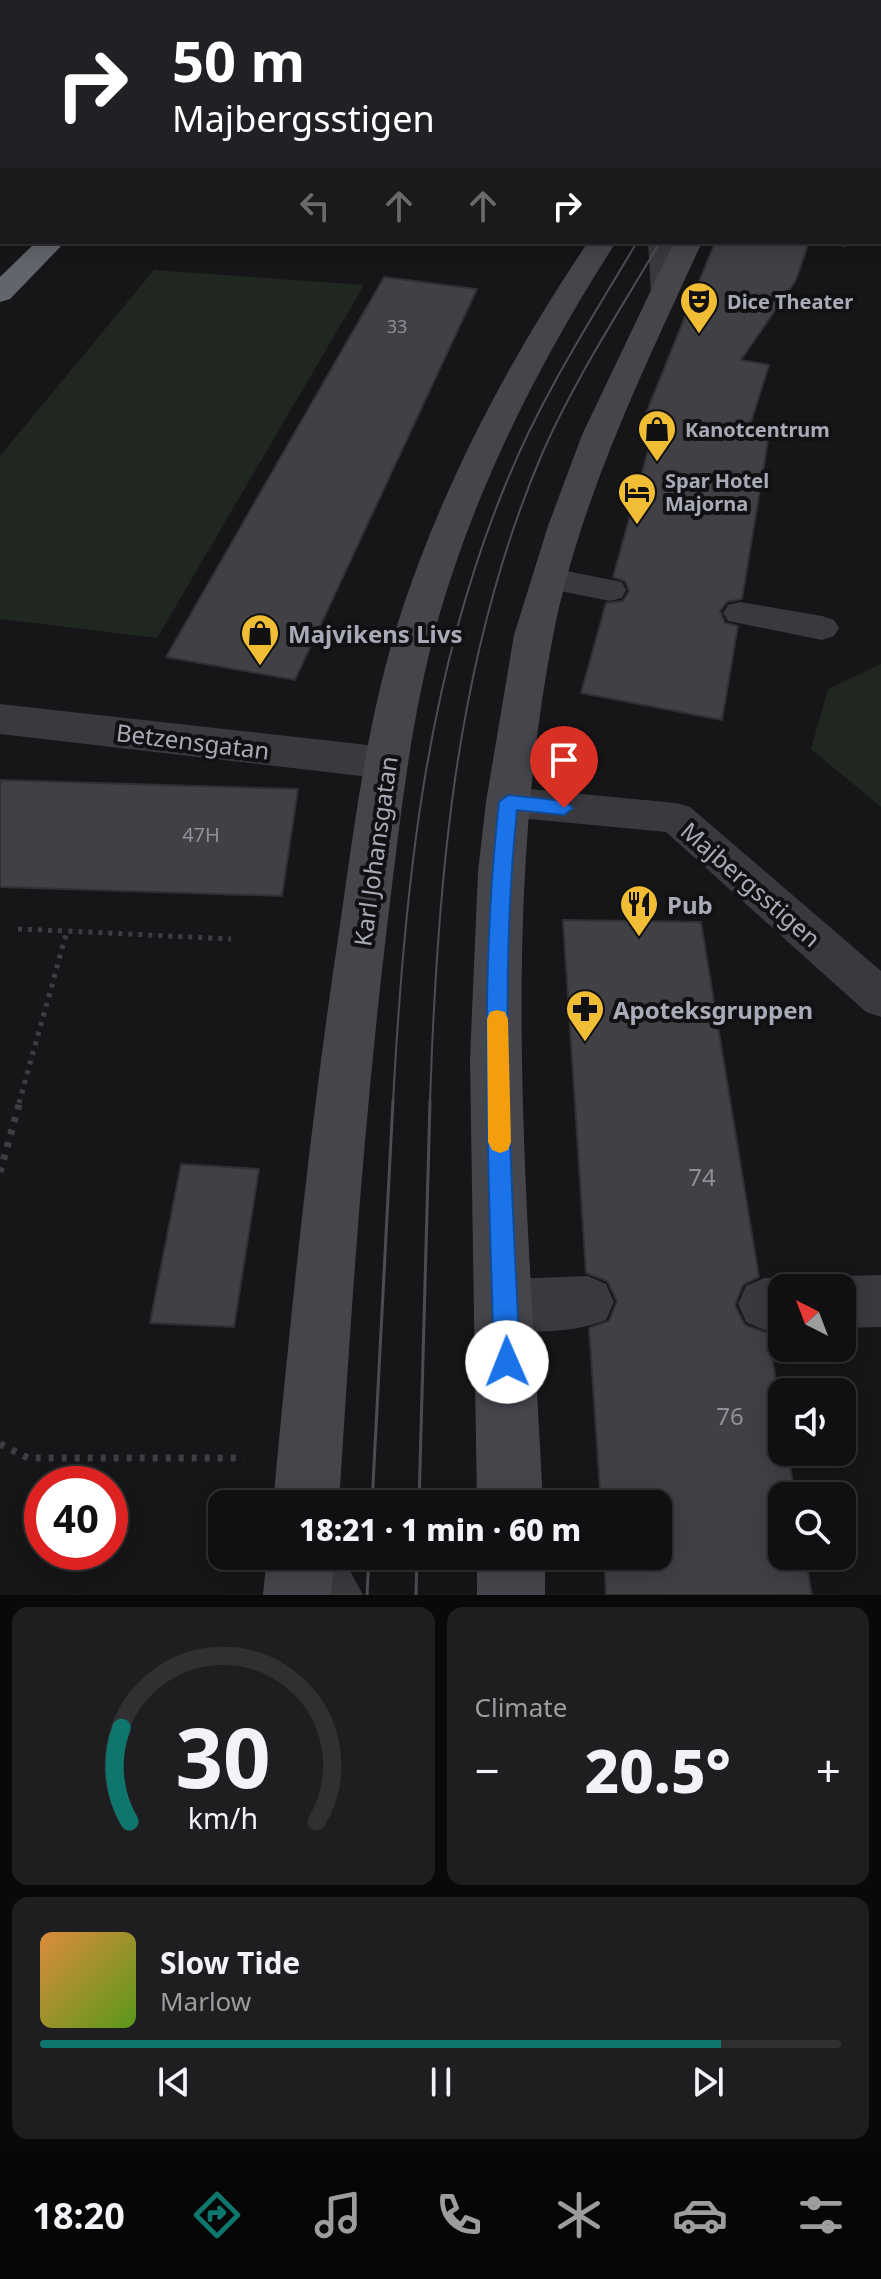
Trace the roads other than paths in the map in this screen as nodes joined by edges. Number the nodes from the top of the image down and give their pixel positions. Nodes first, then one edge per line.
1 (49, 244) edge
2 (659, 244) edge
3 (687, 244) edge
4 (602, 246) edge
5 (0, 293) edge
6 (663, 293) junction
7 (551, 579) junction
8 (610, 590) dead end
9 (740, 613) dead end
10 (822, 628) dead end
11 (0, 719) edge
12 (386, 763) junction
13 (508, 802) junction
14 (881, 998) edge
15 (881, 1301) edge
16 (588, 1302) dead end
17 (856, 1302) edge
18 (506, 1305) junction
19 (307, 1490) edge
20 (510, 1490) edge
21 (300, 1570) edge
22 (317, 1570) edge
23 (511, 1570) edge
24 (297, 1595) edge
25 (334, 1595) edge
26 (511, 1595) edge

1 - 5 highway
2 - 6 lane
3 - 6 street
4 - 12 street, Karl Johansgatan
6 - 7 street
7 - 8 lane
7 - 13 street
9 - 10 lane
11 - 12 street, Betzensgatan
12 - 19 street, Karl Johansgatan
13 - 14 lane, Majbergsstigen
13 - 18 street
15 - 17 lane
16 - 18 lane
18 - 20 street
21 - 24 street
22 - 25 lane
23 - 26 street

